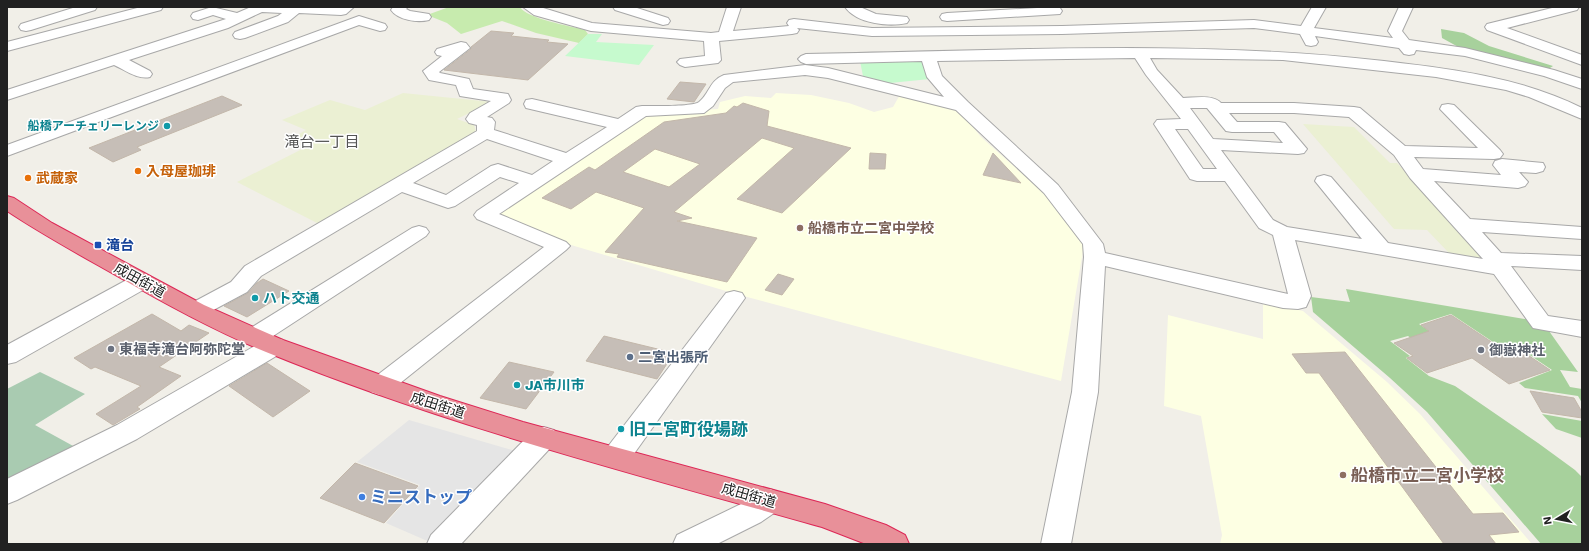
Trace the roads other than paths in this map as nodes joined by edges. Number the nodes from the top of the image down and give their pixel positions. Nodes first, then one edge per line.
1 (90, 7) edge
2 (156, 7) edge
3 (347, 7) edge
4 (401, 7) edge
5 (530, 7) edge
6 (620, 7) edge
7 (734, 7) edge
8 (852, 7) edge
9 (1406, 7) edge
10 (1572, 7) edge
11 (261, 8) edge
12 (1314, 8) edge
13 (297, 9) junction
14 (798, 9) dead end
15 (1055, 9) edge
16 (1582, 10) edge
17 (198, 16) dead end
18 (424, 17) dead end
19 (240, 18) junction
20 (663, 22) junction
21 (380, 27) dead end
22 (1062, 30) junction
23 (1305, 31) junction
24 (7, 34) edge
25 (240, 35) dead end
26 (718, 36) junction
27 (797, 37) junction
28 (1403, 43) junction
29 (753, 46) dead end
30 (7, 47) edge
31 (101, 47) dead end
32 (442, 52) dead end
33 (1075, 53) junction
34 (1140, 54) junction
35 (928, 57) junction
36 (1579, 57) edge
37 (119, 58) junction
38 (1320, 59) junction
39 (685, 62) dead end
40 (806, 65) junction
41 (1422, 70) junction
42 (144, 74) dead end
43 (1582, 84) edge
44 (7, 95) edge
45 (1178, 103) junction
46 (532, 104) dead end
47 (962, 106) junction
48 (1216, 108) junction
49 (1448, 109) dead end
50 (1582, 114) edge
51 (1193, 124) junction
52 (622, 125) junction
53 (485, 133) junction
54 (1207, 144) junction
55 (1400, 151) junction
56 (7, 152) edge
57 (568, 160) junction
58 (1536, 167) dead end
59 (1417, 174) junction
60 (1230, 175) junction
61 (1324, 180) dead end
62 (535, 182) junction
63 (399, 184) junction
64 (7, 202) edge
65 (1464, 225) junction
66 (419, 232) dead end
67 (1282, 232) junction
68 (1582, 233) edge
69 (1381, 248) junction
70 (1095, 257) junction
71 (1498, 263) junction
72 (1582, 263) edge
73 (142, 281) junction
74 (734, 298) dead end
75 (196, 310) junction
76 (1582, 329) edge
77 (264, 342) junction
78 (7, 356) edge
79 (380, 386) junction
80 (544, 437) junction
81 (616, 457) junction
82 (7, 492) edge
83 (770, 501) junction
84 (878, 541) edge
85 (442, 544) edge
86 (688, 544) edge
87 (1056, 544) edge

1 - 24 street
2 - 30 street
3 - 13 street
4 - 18 street
5 - 20 street
6 - 20 street
7 - 26 street
8 - 15 street
9 - 28 street
10 - 16 street
10 - 36 street
11 - 13 street
11 - 19 street
12 - 23 street
13 - 25 street
14 - 27 street
15 - 22 street
17 - 19 street
19 - 37 street
20 - 26 street
21 - 56 street
22 - 23 street
22 - 27 street
22 - 33 street
23 - 28 street
23 - 38 street
26 - 27 street
26 - 39 street
27 - 29 street
27 - 40 street
28 - 41 street
28 - 43 street
31 - 37 street
32 - 53 street
33 - 34 street
33 - 35 street
34 - 38 street
34 - 45 street
35 - 40 street
35 - 47 street
37 - 42 street
37 - 44 street
38 - 41 street
40 - 47 street
40 - 52 street
41 - 50 street
45 - 48 street
45 - 51 street
46 - 52 street
47 - 70 street
48 - 54 street
48 - 55 street
49 - 55 street
51 - 54 street
51 - 60 street
52 - 57 street
53 - 57 street
53 - 63 street
54 - 60 street
55 - 59 street
57 - 62 street
58 - 59 street
59 - 65 street
60 - 67 street
61 - 69 street
62 - 63 street
62 - 79 street
63 - 75 street
64 - 73 highway, 成田街道
65 - 68 street
65 - 71 street
66 - 77 street
67 - 69 street
67 - 70 street
69 - 71 street
70 - 87 street
71 - 72 street
71 - 76 street
73 - 75 highway, 成田街道
73 - 78 street
74 - 81 street
75 - 77 highway, 成田街道
77 - 79 highway, 成田街道
77 - 82 street
79 - 80 highway, 成田街道
80 - 81 highway, 成田街道
80 - 85 street
81 - 83 highway, 成田街道
83 - 84 highway, 成田街道
83 - 86 street

